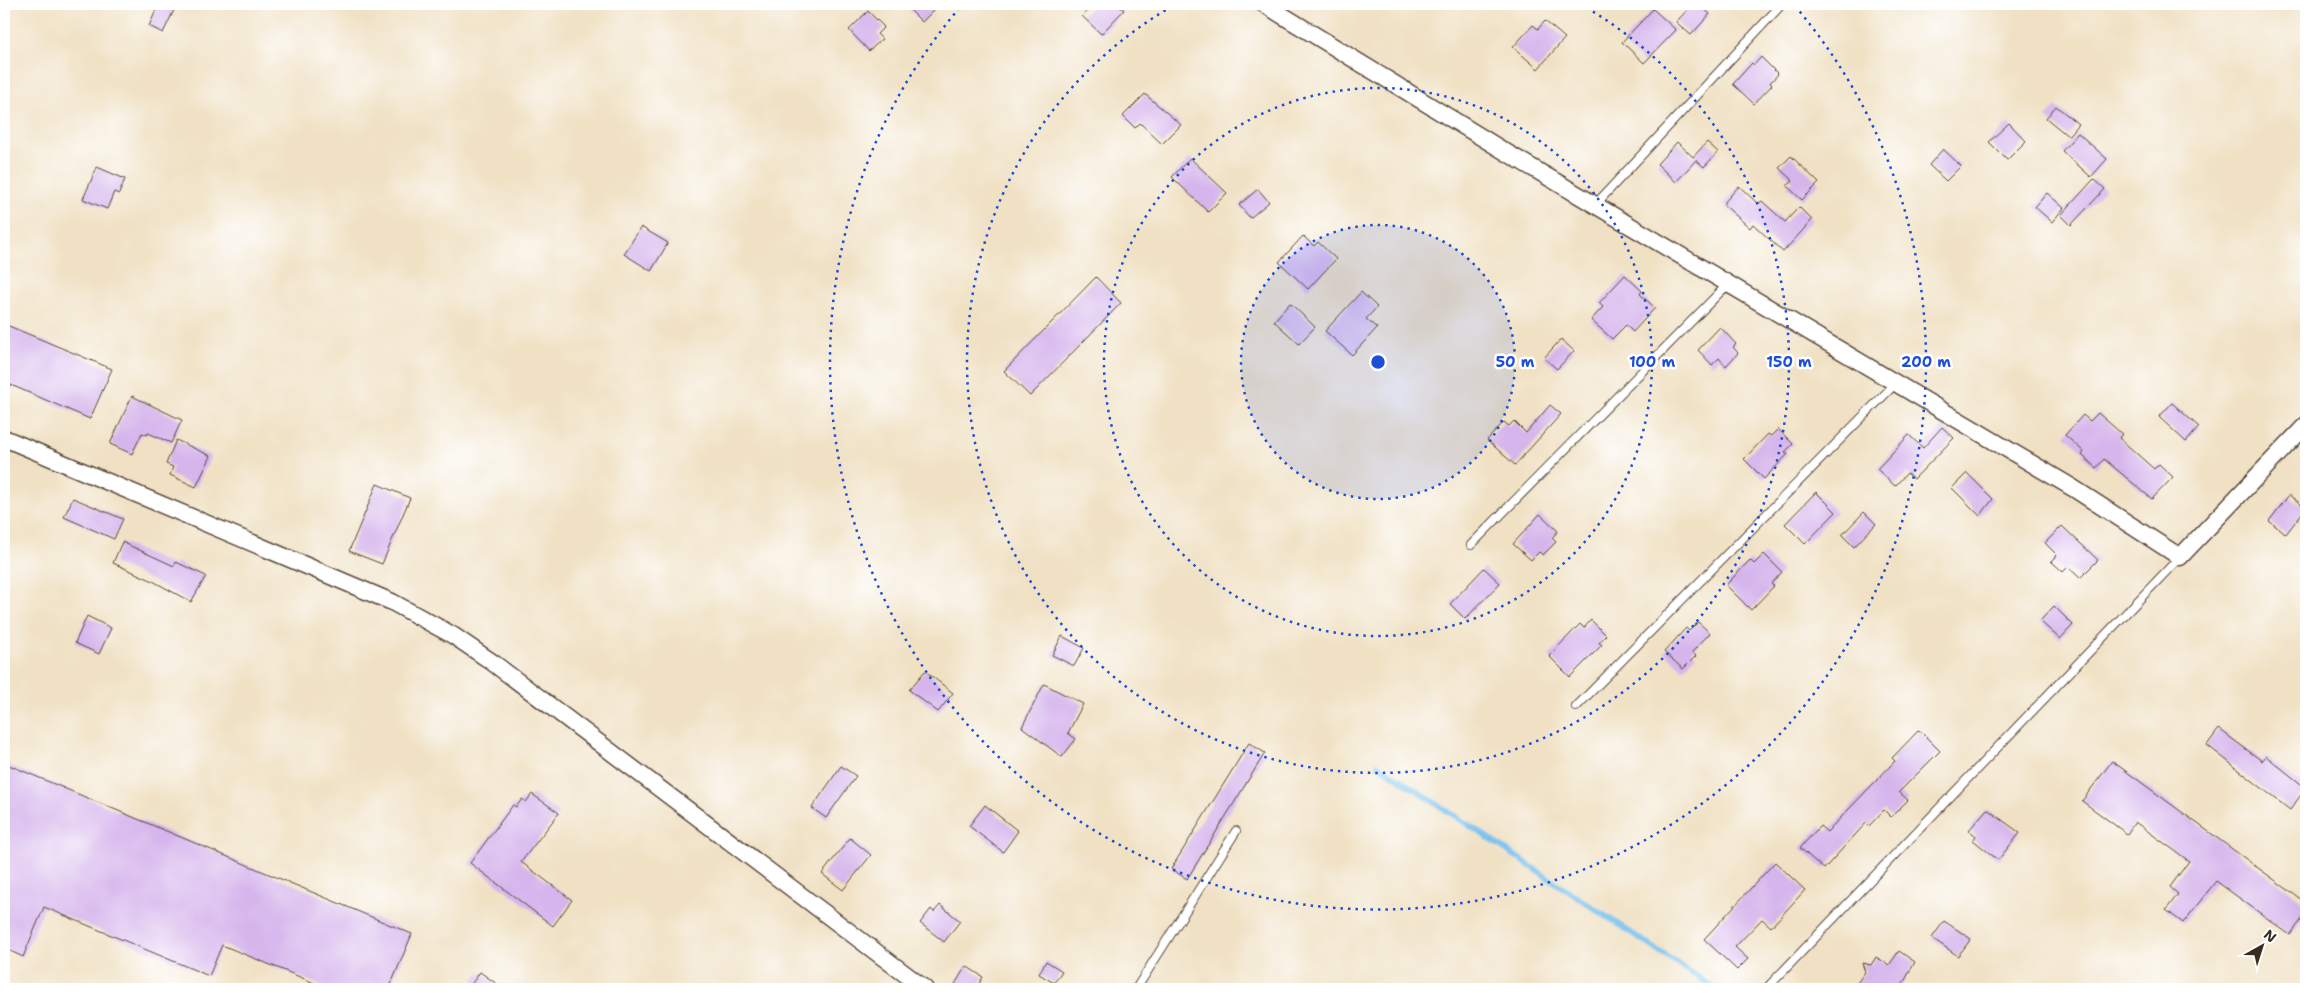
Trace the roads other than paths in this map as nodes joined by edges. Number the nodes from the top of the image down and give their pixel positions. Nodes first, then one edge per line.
1 (1264, 4) edge
2 (1782, 4) edge
3 (1595, 205) junction
4 (1728, 284) junction
5 (1896, 383) junction
6 (2306, 425) edge
7 (4, 438) edge
8 (1471, 545) dead end
9 (2180, 557) junction
10 (1576, 707) dead end
11 (1236, 831) dead end
12 (1770, 988) edge
13 (925, 989) edge
14 (1136, 989) edge

1 - 3 street
2 - 3 lane
3 - 4 street
4 - 5 street
4 - 8 lane
5 - 9 street
5 - 10 lane
6 - 9 street
7 - 13 street
9 - 12 lane
11 - 14 lane

